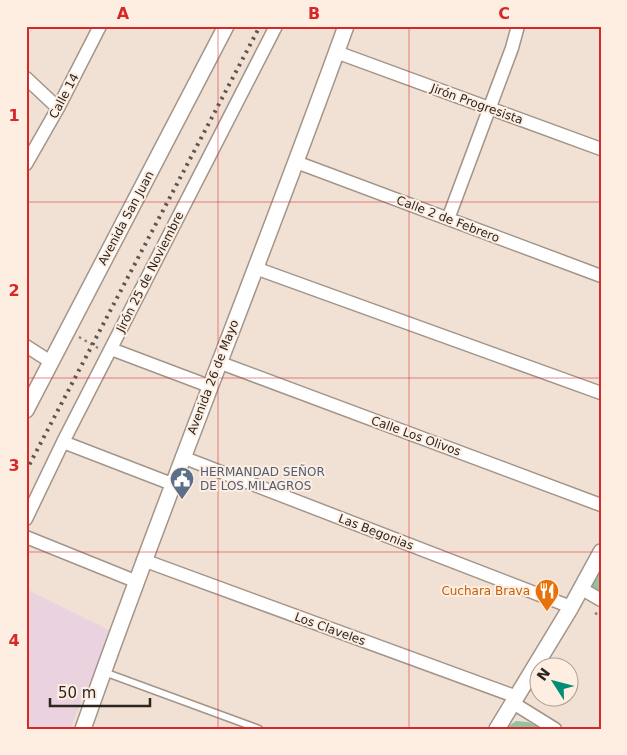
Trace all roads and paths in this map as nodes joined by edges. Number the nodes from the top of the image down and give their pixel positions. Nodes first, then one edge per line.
1 (100, 26) edge
2 (226, 26) edge
3 (276, 26) edge
4 (346, 26) edge
5 (518, 26) edge
6 (336, 52) junction
7 (26, 78) edge
8 (58, 108) junction
9 (489, 109) junction
10 (601, 149) edge
11 (296, 162) junction
12 (26, 164) edge
13 (448, 219) junction
14 (255, 268) junction
15 (601, 276) edge
16 (67, 330) junction
17 (26, 346) edge
18 (110, 351) junction
19 (51, 362) junction
20 (224, 364) junction
21 (209, 386) junction
22 (601, 393) edge
23 (26, 410) edge
24 (63, 442) junction
25 (182, 457) junction
26 (172, 484) junction
27 (601, 504) edge
28 (26, 519) edge
29 (26, 537) edge
30 (601, 552) edge
31 (143, 560) junction
32 (135, 581) junction
33 (582, 589) junction
34 (601, 600) edge
35 (571, 607) junction
36 (103, 672) junction
37 (515, 700) junction
38 (83, 729) edge
39 (258, 729) edge
40 (497, 729) edge
41 (555, 729) edge

1 - 8 street, Calle 14
2 - 16 street, Avenida San Juan
3 - 18 street, Jirón 25 de Noviembre
4 - 6 street, Avenida 26 de Mayo
5 - 9 street
6 - 9 street, Jirón Progresista
6 - 11 street, Avenida 26 de Mayo
7 - 8 street
8 - 12 street, Calle 14
9 - 10 street, Jirón Progresista
9 - 13 street
11 - 13 street, Calle 2 de Febrero
11 - 14 street, Avenida 26 de Mayo
13 - 15 street, Calle 2 de Febrero
14 - 20 street, Avenida 26 de Mayo
14 - 22 street
16 - 18 path
16 - 19 street, Avenida San Juan
17 - 19 street
18 - 21 street
18 - 24 street, Jirón 25 de Noviembre
19 - 23 street, Avenida San Juan
20 - 21 street, Avenida 26 de Mayo
20 - 27 street, Calle Los Olivos
21 - 25 street, Avenida 26 de Mayo
24 - 26 street
24 - 28 street, Jirón 25 de Noviembre
25 - 26 street, Avenida 26 de Mayo
25 - 35 street, Las Begonias
26 - 31 street, Avenida 26 de Mayo
29 - 32 street
30 - 33 street
31 - 32 street, Avenida 26 de Mayo
31 - 37 street, Los Claveles
32 - 36 street, Avenida 26 de Mayo
33 - 34 street
33 - 35 street
35 - 37 street
36 - 38 street, Avenida 26 de Mayo
36 - 39 lane
37 - 40 street
37 - 41 street, Los Claveles

